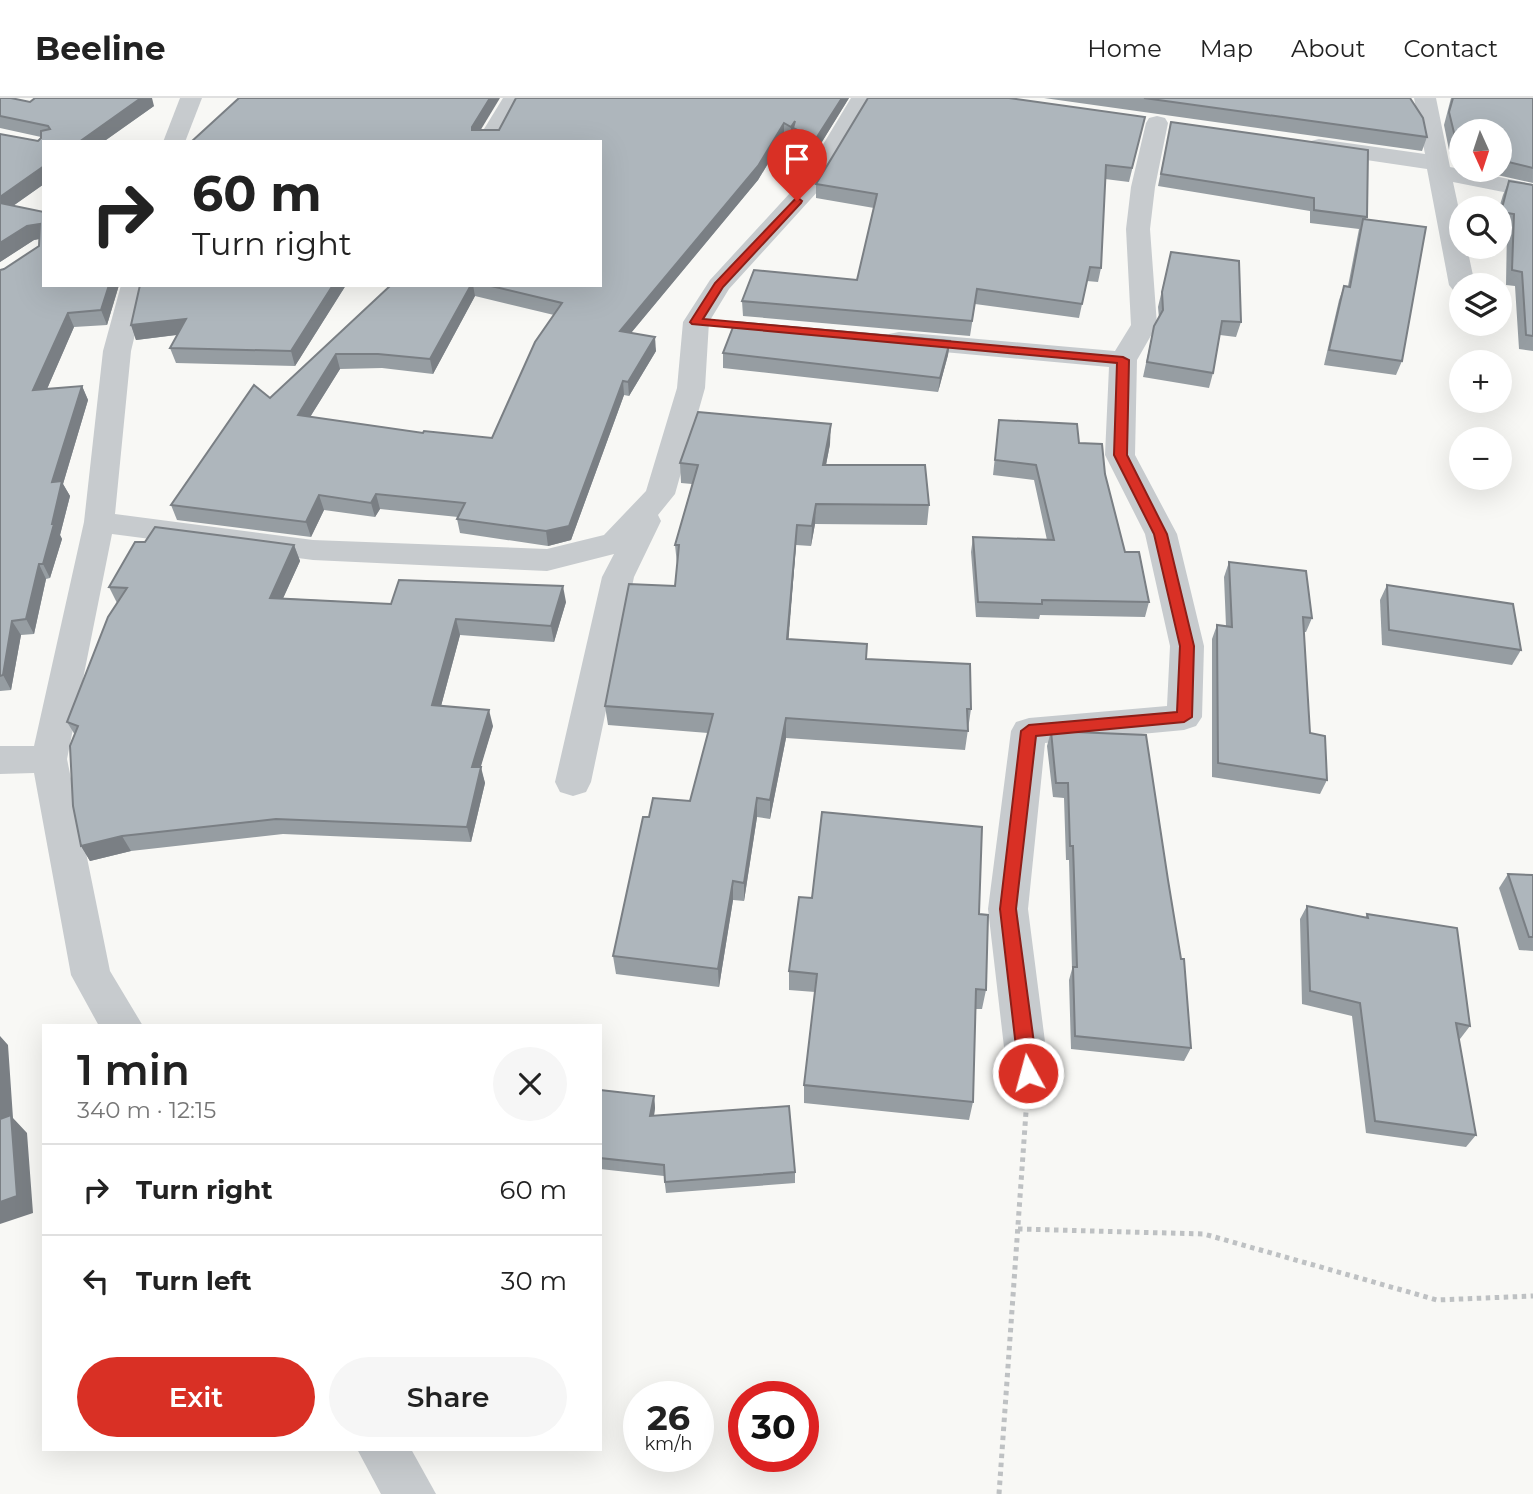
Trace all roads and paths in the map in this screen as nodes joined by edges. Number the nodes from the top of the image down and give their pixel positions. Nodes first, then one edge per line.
1 (191, 98) edge
2 (514, 98) edge
3 (862, 98) edge
4 (1425, 98) edge
5 (1157, 123) edge
6 (175, 140) edge
7 (487, 140) edge
8 (1303, 144) edge
9 (1438, 167) junction
10 (1533, 191) edge
11 (1460, 273) edge
12 (133, 287) edge
13 (875, 338) edge
14 (1123, 360) junction
15 (660, 494) junction
16 (99, 522) junction
17 (49, 759) junction
18 (0, 760) edge
19 (573, 782) dead end
20 (121, 1024) edge
21 (1028, 1073) joint
22 (1018, 1229) junction
23 (1533, 1296) edge
24 (383, 1451) edge
25 (410, 1494) edge
26 (999, 1494) edge

1 - 6 street
2 - 7 street
3 - 15 street
4 - 9 street
5 - 14 street
8 - 9 street
9 - 10 street
9 - 11 street
12 - 16 street
13 - 14 street
14 - 21 street
15 - 16 street
15 - 19 street
16 - 17 street
17 - 18 street
17 - 20 street
21 - 22 path
22 - 23 path
22 - 26 path
24 - 25 street

